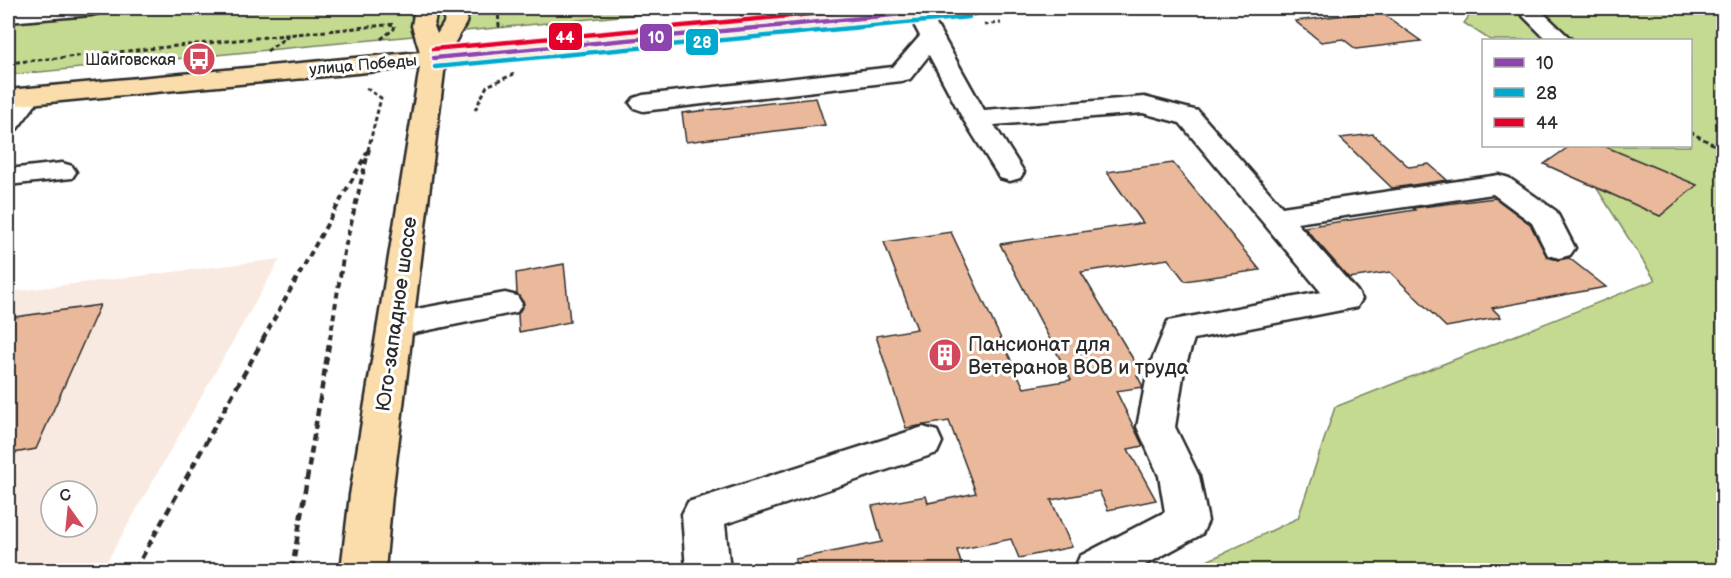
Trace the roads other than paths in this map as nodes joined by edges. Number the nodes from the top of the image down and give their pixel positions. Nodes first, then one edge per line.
1 (91, 8) edge
2 (426, 8) edge
3 (458, 8) edge
4 (749, 8) edge
5 (969, 8) edge
6 (1526, 8) edge
7 (918, 12) junction
8 (8, 15) edge
9 (764, 27) junction
10 (932, 36) junction
11 (1559, 39) edge
12 (434, 58) junction
13 (18, 97) edge
14 (643, 103) dead end
15 (976, 119) junction
16 (8, 123) edge
17 (62, 172) dead end
18 (1010, 172) dead end
19 (8, 177) edge
20 (1275, 217) junction
21 (1559, 248) dead end
22 (505, 304) dead end
23 (395, 325) junction
24 (923, 442) dead end
25 (363, 570) edge
26 (708, 570) edge
27 (1096, 570) edge

1 - 8 street
2 - 12 main road
3 - 12 main road
4 - 9 street
5 - 7 main road, улица Победы
6 - 11 street
7 - 9 main road, улица Победы
7 - 10 street
9 - 12 main road, улица Победы
10 - 14 street
10 - 15 street
12 - 13 main road, улица Победы
12 - 23 main road, Юго-западное шоссе
13 - 16 street
15 - 18 street
15 - 20 street
17 - 19 street
20 - 21 street
20 - 27 street
22 - 23 street
23 - 25 main road, Юго-западное шоссе
24 - 26 street

